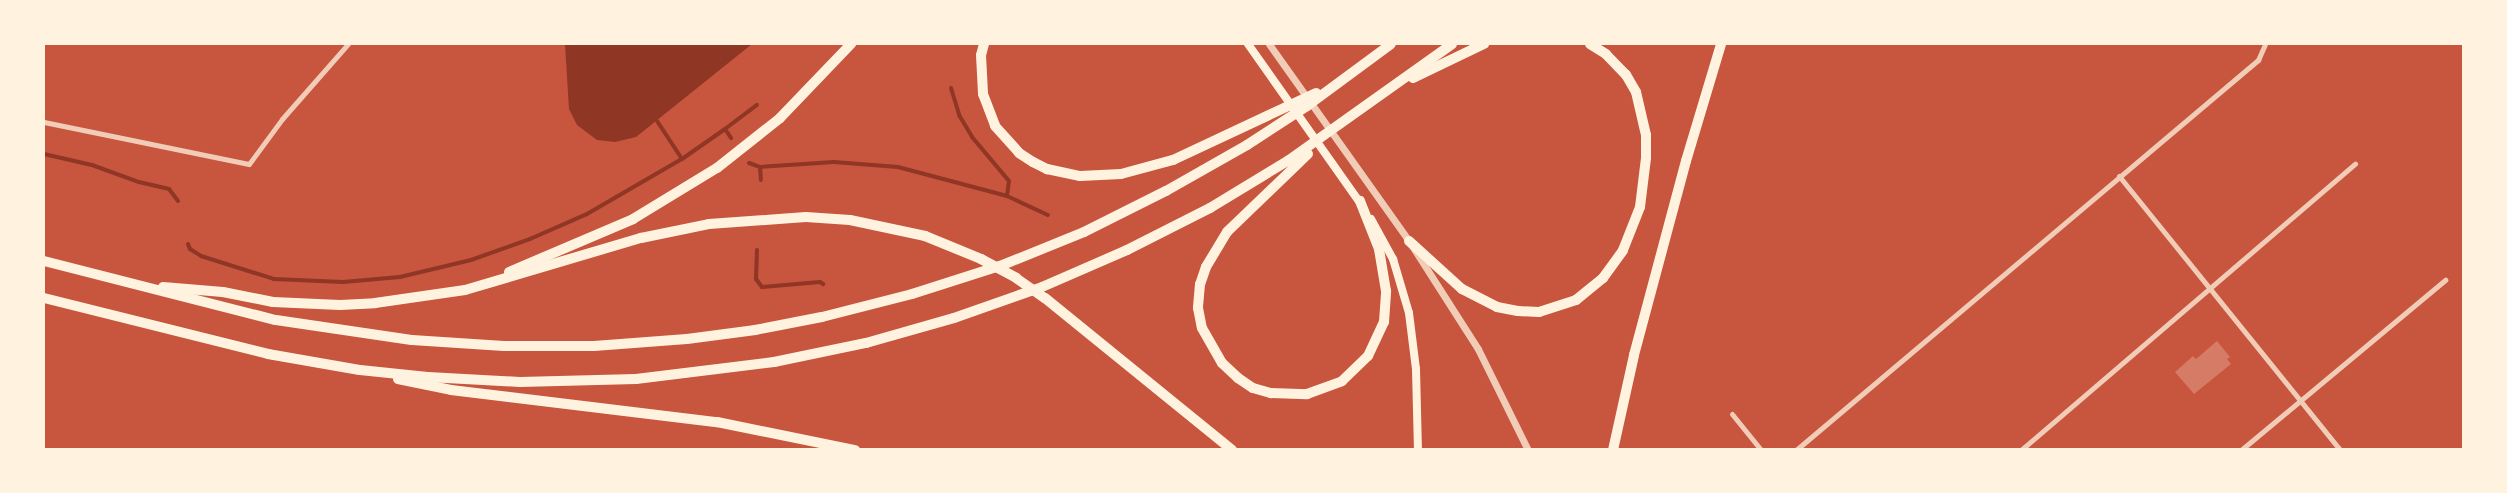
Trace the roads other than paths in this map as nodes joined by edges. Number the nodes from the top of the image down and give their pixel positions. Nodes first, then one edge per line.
1 (348, 44) edge
2 (851, 44) edge
3 (984, 44) edge
4 (1248, 44) edge
5 (1269, 44) edge
6 (1391, 44) edge
7 (1452, 44) edge
8 (1484, 44) edge
9 (1590, 44) edge
10 (1721, 44) edge
11 (2265, 44) edge
12 (1343, 80) junction
13 (1384, 93) junction
14 (44, 122) edge
15 (1334, 129) junction
16 (2355, 164) dead end
17 (2119, 177) junction
18 (1360, 201) junction
19 (1409, 241) junction
20 (44, 261) edge
21 (2445, 280) dead end
22 (129, 283) junction
23 (2209, 288) junction
24 (465, 290) junction
25 (44, 298) edge
26 (360, 370) junction
27 (2300, 400) junction
28 (1732, 414) dead end
29 (855, 450) edge
30 (1232, 450) edge
31 (1418, 450) edge
32 (1528, 450) edge
33 (1613, 450) edge
34 (1761, 450) edge
35 (1796, 450) edge
36 (2021, 450) edge
37 (2241, 450) edge
38 (2340, 450) edge

1 - 14 street
2 - 24 highway
3 - 12 highway
4 - 18 main road
5 - 19 street
6 - 12 highway
7 - 13 highway
8 - 13 highway
9 - 19 highway
10 - 33 highway
11 - 17 street
12 - 22 highway
13 - 15 highway
15 - 18 highway
15 - 26 highway
16 - 23 street
17 - 23 street
17 - 35 street
18 - 31 main road
19 - 32 street
20 - 22 highway
21 - 27 street
22 - 24 highway
23 - 27 street
23 - 36 street
24 - 30 highway
25 - 26 highway
26 - 29 highway
27 - 37 street
27 - 38 street
28 - 34 street

